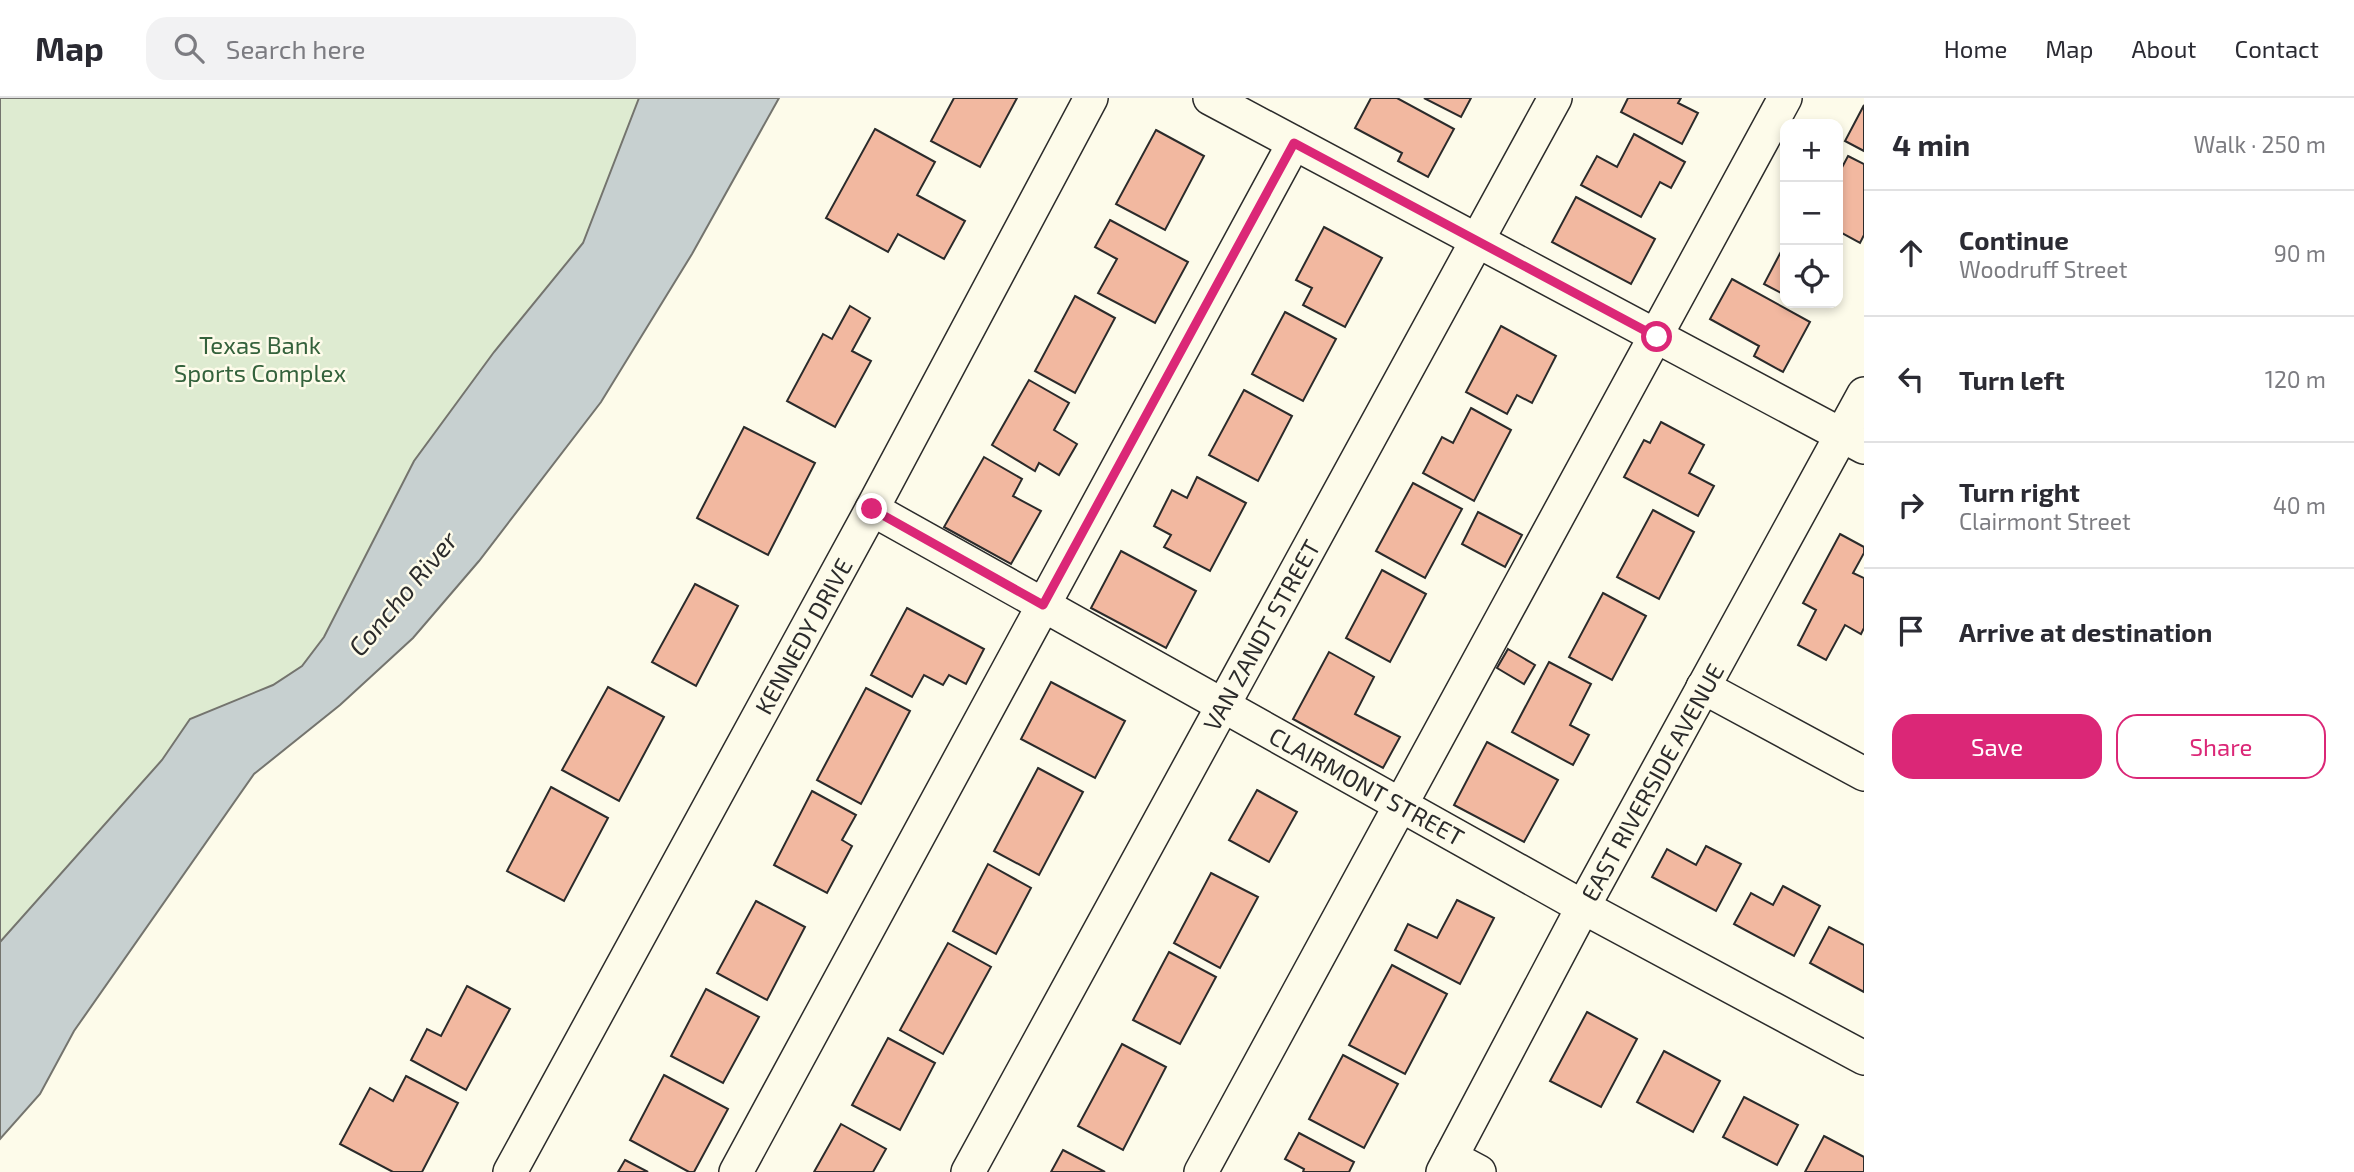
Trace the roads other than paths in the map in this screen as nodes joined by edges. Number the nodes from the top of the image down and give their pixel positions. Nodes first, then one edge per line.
1 (1091, 98) edge
2 (1209, 98) edge
3 (1555, 98) edge
4 (1785, 98) edge
5 (1294, 143) junction
6 (1476, 241) junction
7 (1657, 337) junction
8 (1864, 394) edge
9 (1853, 441) edge
10 (872, 509) junction
11 (1043, 605) junction
12 (1703, 687) junction
13 (1223, 705) junction
14 (1864, 774) edge
15 (1400, 805) junction
16 (1583, 907) junction
17 (1864, 1058) edge
18 (1458, 1167) edge
19 (510, 1172) edge
20 (736, 1172) edge
21 (968, 1172) edge
22 (1201, 1172) edge

1 - 10 street, KENNEDY DRIVE
2 - 5 street
3 - 6 street, VAN ZANDT STREET
4 - 7 street
5 - 6 street
5 - 11 street
6 - 7 street
6 - 13 street, VAN ZANDT STREET
7 - 9 street
7 - 15 street
8 - 9 street, EAST RIVERSIDE AVENUE
9 - 12 street, EAST RIVERSIDE AVENUE
10 - 11 street, CLAIRMONT STREET
10 - 19 street, KENNEDY DRIVE
11 - 13 street, CLAIRMONT STREET
11 - 20 street
12 - 14 street
12 - 16 street, EAST RIVERSIDE AVENUE
13 - 15 street, CLAIRMONT STREET
13 - 21 street, VAN ZANDT STREET
15 - 16 street, CLAIRMONT STREET
15 - 22 street
16 - 17 street, CLAIRMONT STREET
16 - 18 street, EAST RIVERSIDE AVENUE

